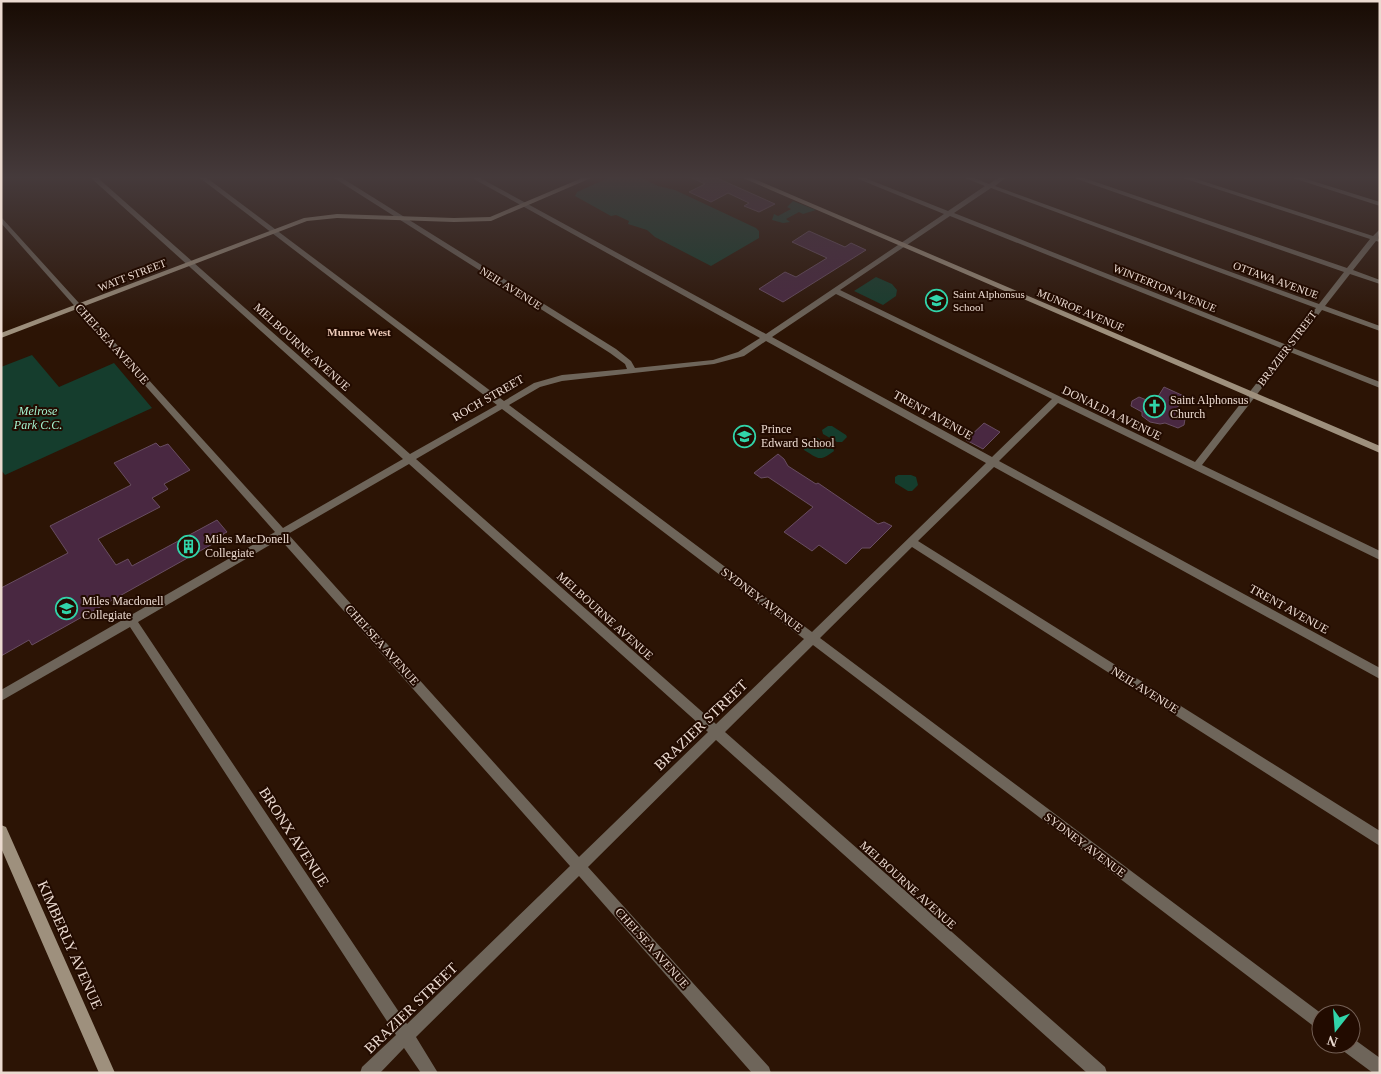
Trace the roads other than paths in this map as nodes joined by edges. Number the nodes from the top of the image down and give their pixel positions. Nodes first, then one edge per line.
1 (9, 228) edge
2 (149, 228) edge
3 (268, 228) edge
4 (284, 228) edge
5 (418, 228) edge
6 (566, 228) edge
7 (863, 228) edge
8 (925, 228) edge
9 (984, 228) edge
10 (1105, 228) edge
11 (1223, 228) edge
12 (1342, 228) edge
13 (1380, 230) edge
14 (273, 232) junction
15 (1376, 239) edge
16 (900, 244) junction
17 (188, 264) junction
18 (1347, 271) junction
19 (1380, 282) edge
20 (834, 290) junction
21 (79, 306) junction
22 (1319, 307) junction
23 (1380, 329) edge
24 (1, 336) edge
25 (766, 337) junction
26 (1286, 348) junction
27 (632, 370) junction
28 (1380, 385) edge
29 (1251, 396) junction
30 (1056, 400) junction
31 (503, 405) junction
32 (1380, 450) edge
33 (408, 460) junction
34 (992, 462) junction
35 (1196, 466) junction
36 (283, 533) junction
37 (911, 541) junction
38 (1380, 556) edge
39 (131, 620) junction
40 (812, 638) junction
41 (1380, 674) edge
42 (1, 696) edge
43 (716, 733) junction
44 (1, 832) edge
45 (1380, 839) edge
46 (580, 867) junction
47 (1311, 1015) edge
48 (406, 1035) junction
49 (1361, 1054) edge
50 (1380, 1068) edge
51 (107, 1073) edge
52 (368, 1073) edge
53 (430, 1073) edge
54 (762, 1073) edge
55 (1099, 1073) edge

1 - 21 street, CHELSEA AVENUE
2 - 17 street, MELBOURNE AVENUE
3 - 14 street, SYDNEY AVENUE
4 - 14 street, WATT STREET
5 - 27 street, NEIL AVENUE
6 - 25 street, TRENT AVENUE
7 - 16 street, MUNROE AVENUE
8 - 16 street, ROCH STREET
9 - 26 street, WINTERTON AVENUE
10 - 22 street, OTTAWA AVENUE
11 - 18 street
12 - 15 street
13 - 15 street, BRAZIER STREET
14 - 17 street, WATT STREET
14 - 31 street, SYDNEY AVENUE
15 - 18 street, BRAZIER STREET
16 - 20 street, ROCH STREET
16 - 29 street, MUNROE AVENUE
17 - 21 street, WATT STREET
17 - 33 street, MELBOURNE AVENUE
18 - 19 street
18 - 22 street, BRAZIER STREET
20 - 25 street, ROCH STREET
20 - 30 street, DONALDA AVENUE
21 - 24 street, WATT STREET
21 - 36 street, CHELSEA AVENUE
22 - 23 street, OTTAWA AVENUE
22 - 26 street, BRAZIER STREET
25 - 27 street, ROCH STREET
25 - 34 street, TRENT AVENUE
26 - 28 street, WINTERTON AVENUE
26 - 29 street, BRAZIER STREET
27 - 31 street, ROCH STREET
29 - 32 street, MUNROE AVENUE
29 - 35 street, BRAZIER STREET
30 - 34 street, BRAZIER STREET
30 - 35 street, DONALDA AVENUE
31 - 33 street, ROCH STREET
31 - 40 street, SYDNEY AVENUE
33 - 36 street, ROCH STREET
33 - 43 street, MELBOURNE AVENUE
34 - 37 street, BRAZIER STREET
34 - 41 street, TRENT AVENUE
35 - 38 street, DONALDA AVENUE
36 - 39 street, ROCH STREET
36 - 46 street, CHELSEA AVENUE
37 - 40 street, BRAZIER STREET
37 - 45 street, NEIL AVENUE
39 - 42 street, ROCH STREET
39 - 48 street, BRONX AVENUE
40 - 43 street, BRAZIER STREET
40 - 47 street, SYDNEY AVENUE
43 - 46 street, BRAZIER STREET
43 - 55 street, MELBOURNE AVENUE
44 - 51 street, KIMBERLY AVENUE
46 - 48 street, BRAZIER STREET
46 - 54 street, CHELSEA AVENUE
48 - 52 street, BRAZIER STREET
48 - 53 street, BRONX AVENUE
49 - 50 street

